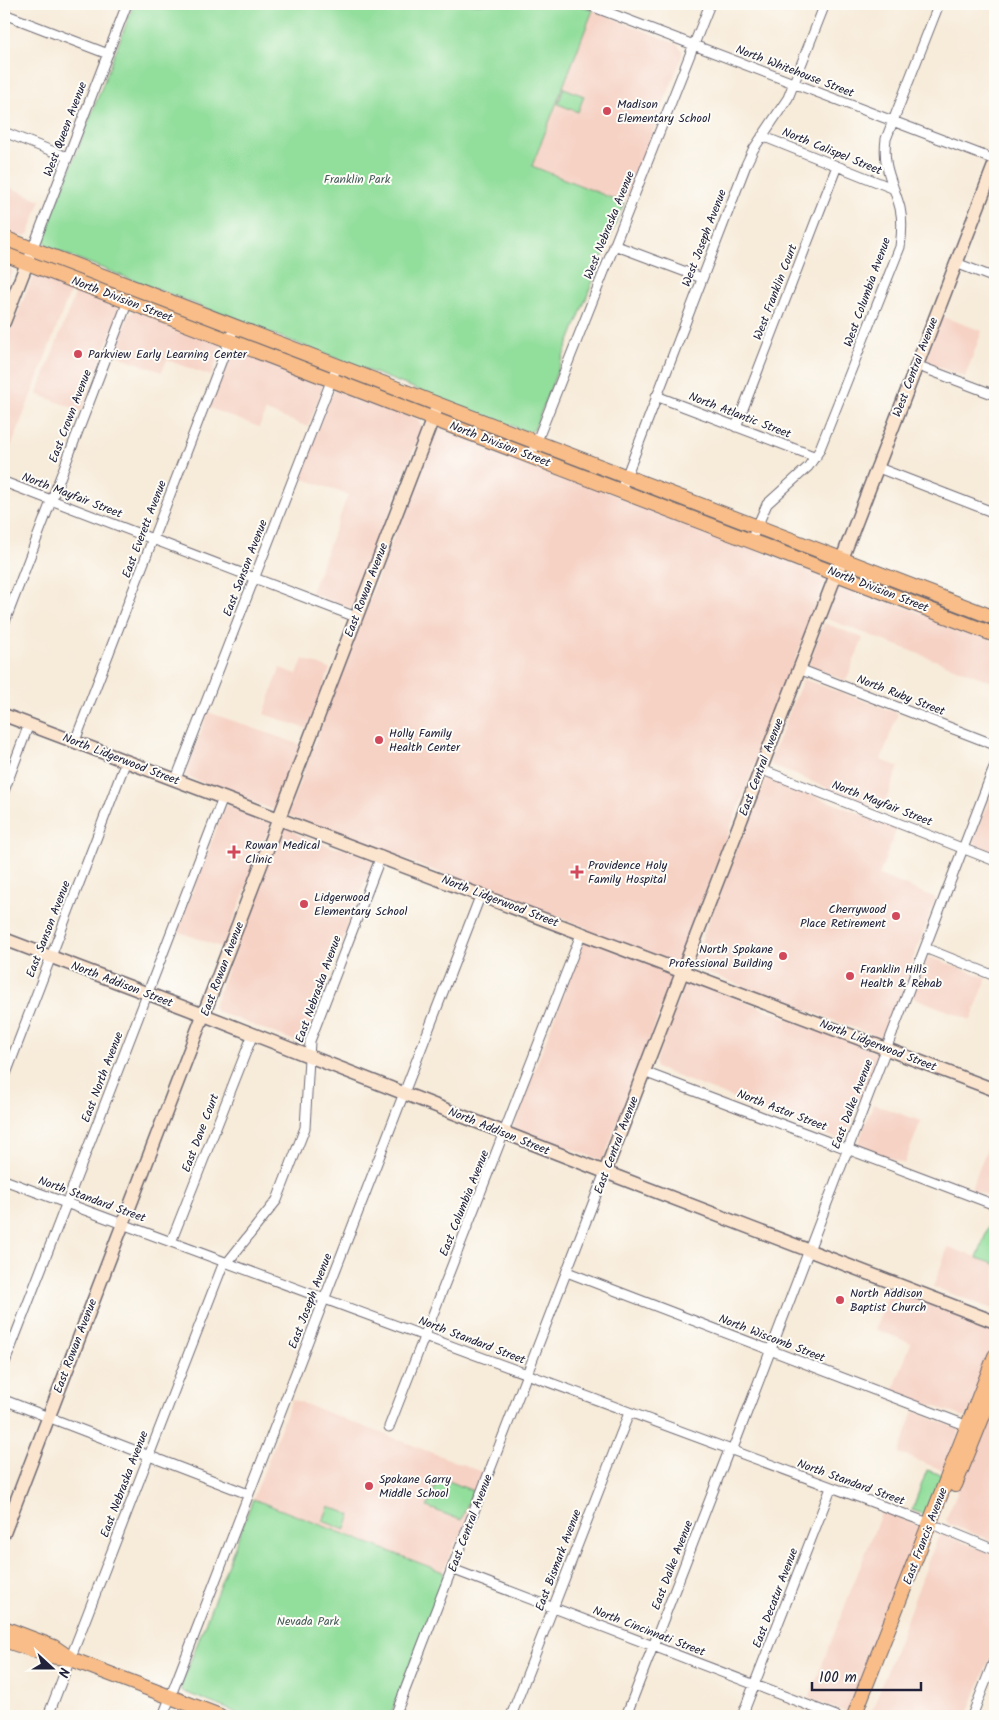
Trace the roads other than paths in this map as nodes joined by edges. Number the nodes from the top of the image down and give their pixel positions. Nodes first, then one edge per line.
1 (127, 4) edge
2 (586, 4) edge
3 (710, 4) edge
4 (825, 4) edge
5 (939, 4) edge
6 (596, 6) edge
7 (4, 14) edge
8 (693, 45) junction
9 (108, 54) junction
10 (793, 83) junction
11 (893, 122) junction
12 (4, 132) edge
13 (762, 136) junction
14 (67, 157) junction
15 (995, 161) edge
16 (837, 166) junction
17 (892, 188) junction
18 (4, 238) edge
19 (614, 245) junction
20 (32, 249) junction
21 (4, 254) edge
22 (27, 263) junction
23 (956, 263) junction
24 (702, 278) junction
25 (995, 278) edge
26 (128, 301) junction
27 (4, 322) edge
28 (235, 326) junction
29 (230, 340) junction
30 (916, 365) junction
31 (337, 366) junction
32 (332, 379) junction
33 (995, 395) edge
34 (656, 396) junction
35 (438, 404) junction
36 (432, 418) junction
37 (736, 427) junction
38 (536, 442) junction
39 (531, 456) junction
40 (816, 457) junction
41 (876, 467) junction
42 (626, 476) junction
43 (4, 482) edge
44 (620, 490) junction
45 (52, 500) junction
46 (995, 513) edge
47 (757, 526) junction
48 (153, 539) junction
49 (752, 540) junction
50 (841, 558) junction
51 (836, 572) junction
52 (255, 578) junction
53 (356, 617) junction
54 (995, 618) edge
55 (4, 624) edge
56 (995, 635) edge
57 (798, 669) junction
58 (4, 715) edge
59 (29, 724) junction
60 (75, 741) junction
61 (995, 745) edge
62 (126, 760) junction
63 (995, 765) edge
64 (760, 770) junction
65 (176, 779) junction
66 (4, 791) edge
67 (223, 798) junction
68 (280, 818) junction
69 (964, 848) junction
70 (381, 856) junction
71 (995, 860) edge
72 (481, 894) junction
73 (582, 932) junction
74 (4, 939) edge
75 (925, 948) junction
76 (51, 957) junction
77 (683, 970) junction
78 (995, 976) edge
79 (148, 993) junction
80 (204, 1014) junction
81 (253, 1034) junction
82 (887, 1049) junction
83 (308, 1056) junction
84 (644, 1072) junction
85 (4, 1079) edge
86 (995, 1090) edge
87 (405, 1093) junction
88 (505, 1133) junction
89 (848, 1149) junction
90 (606, 1172) junction
91 (4, 1180) edge
92 (66, 1202) junction
93 (995, 1205) edge
94 (122, 1223) junction
95 (171, 1242) junction
96 (809, 1251) junction
97 (225, 1262) junction
98 (567, 1272) junction
99 (324, 1299) junction
100 (995, 1322) edge
101 (425, 1336) junction
102 (770, 1352) junction
103 (995, 1356) edge
104 (4, 1365) edge
105 (528, 1375) junction
106 (995, 1386) edge
107 (4, 1400) edge
108 (629, 1413) junction
109 (48, 1418) junction
110 (968, 1426) junction
111 (389, 1428) dead end
112 (731, 1451) junction
113 (148, 1456) junction
114 (831, 1488) junction
115 (248, 1494) junction
116 (935, 1526) junction
117 (4, 1533) edge
118 (995, 1550) edge
119 (452, 1569) junction
120 (553, 1608) junction
121 (4, 1628) edge
122 (4, 1640) edge
123 (654, 1646) junction
124 (995, 1658) edge
125 (70, 1659) junction
126 (754, 1685) junction
127 (170, 1697) junction
128 (48, 1716) edge
129 (162, 1716) edge
130 (220, 1716) edge
131 (394, 1716) edge
132 (511, 1716) edge
133 (626, 1716) edge
134 (742, 1716) edge
135 (836, 1716) edge
136 (854, 1716) edge
137 (864, 1716) edge
138 (972, 1716) edge

1 - 9 street, West Queen Avenue
2 - 6 street, North Whitehouse Street
3 - 8 street, West Nebraska Avenue
4 - 10 street, West Joseph Avenue
5 - 11 street, West Columbia Avenue
6 - 8 street, North Whitehouse Street
7 - 9 street
8 - 10 street, North Whitehouse Street
8 - 19 street, West Nebraska Avenue
9 - 14 street, West Queen Avenue
10 - 11 street, North Whitehouse Street
10 - 13 street, West Joseph Avenue
11 - 15 street, North Whitehouse Street
11 - 17 street, West Columbia Avenue
12 - 14 street
13 - 16 street, North Calispel Street
13 - 24 street, West Joseph Avenue
14 - 20 street, West Queen Avenue
15 - 23 street, West Central Avenue
16 - 17 street, North Calispel Street
16 - 37 street, West Franklin Court
17 - 40 street, West Columbia Avenue
18 - 20 main road, North Division Street
19 - 24 street
19 - 38 street, West Nebraska Avenue
20 - 22 street, West Queen Avenue
20 - 28 main road, North Division Street
21 - 22 main road, North Division Street
22 - 26 main road, North Division Street
22 - 27 street
23 - 25 street
23 - 30 street, West Central Avenue
24 - 34 street, West Joseph Avenue
26 - 29 main road, North Division Street
26 - 45 street, East Crown Avenue
28 - 29 street, East Everett Avenue
28 - 31 main road, North Division Street
29 - 32 main road, North Division Street
29 - 48 street, East Everett Avenue
30 - 33 street
30 - 41 street, West Central Avenue
31 - 32 street, East Sanson Avenue
31 - 35 main road, North Division Street
32 - 36 main road, North Division Street
32 - 52 street, East Sanson Avenue
34 - 37 street, North Atlantic Street
34 - 42 street, West Joseph Avenue
35 - 36 street, East Rowan Avenue
35 - 38 main road, North Division Street
36 - 39 main road, North Division Street
36 - 53 street, East Rowan Avenue
37 - 40 street, North Atlantic Street
38 - 39 street, West Nebraska Avenue
38 - 42 main road, North Division Street
39 - 44 main road, North Division Street
40 - 47 street, West Columbia Avenue
41 - 46 street
41 - 50 street, West Central Avenue
42 - 44 street, West Joseph Avenue
42 - 47 main road, North Division Street
43 - 45 street, North Mayfair Street
44 - 49 main road, North Division Street
45 - 48 street, North Mayfair Street
45 - 55 street, East Crown Avenue
47 - 49 street, West Columbia Avenue
47 - 50 main road, North Division Street
48 - 52 street, North Mayfair Street
48 - 60 street, East Everett Avenue
49 - 51 main road, North Division Street
50 - 51 street, West Central Avenue
50 - 54 main road, North Division Street
51 - 56 main road, North Division Street
51 - 57 street, East Central Avenue
52 - 53 street, North Mayfair Street
52 - 65 street, East Sanson Avenue
53 - 68 street, East Rowan Avenue
57 - 61 street, North Ruby Street
57 - 64 street, East Central Avenue
58 - 59 street, North Lidgerwood Street
59 - 60 street, North Lidgerwood Street
59 - 66 street
60 - 62 street, North Lidgerwood Street
62 - 65 street, North Lidgerwood Street
62 - 76 street, East Sanson Avenue
63 - 69 street, East Dalke Avenue
64 - 69 street, North Mayfair Street
64 - 77 street, East Central Avenue
65 - 67 street, North Lidgerwood Street
67 - 68 street, North Lidgerwood Street
67 - 79 street, East North Avenue
68 - 70 street, North Lidgerwood Street
68 - 80 street, East Rowan Avenue
69 - 71 street, North Mayfair Street
69 - 75 street, East Dalke Avenue
70 - 72 street, North Lidgerwood Street
70 - 83 street, East Nebraska Avenue
72 - 73 street, North Lidgerwood Street
72 - 87 street, East Joseph Avenue
73 - 77 street, North Lidgerwood Street
73 - 88 street, East Columbia Avenue
74 - 76 street, North Addison Street
75 - 78 street
75 - 82 street, East Dalke Avenue
76 - 79 street, North Addison Street
76 - 85 street, East Sanson Avenue
77 - 82 street, North Lidgerwood Street
77 - 84 street, East Central Avenue
79 - 80 street, North Addison Street
79 - 92 street, East North Avenue
80 - 81 street, North Addison Street
80 - 94 street, East Rowan Avenue
81 - 83 street, North Addison Street
81 - 95 street, East Dave Court
82 - 86 street, North Lidgerwood Street
82 - 89 street, East Dalke Avenue
83 - 87 street, North Addison Street
83 - 97 street, East Nebraska Avenue
84 - 89 street, North Astor Street
84 - 90 street, East Central Avenue
87 - 88 street, North Addison Street
87 - 99 street, East Joseph Avenue
88 - 90 street, North Addison Street
88 - 101 street, East Columbia Avenue
89 - 93 street, North Astor Street
89 - 96 street, East Dalke Avenue
90 - 96 street, North Addison Street
90 - 98 street, East Central Avenue
91 - 92 street, North Standard Street
92 - 94 street, North Standard Street
92 - 104 street, East North Avenue
94 - 95 street, North Standard Street
94 - 109 street, East Rowan Avenue
95 - 97 street, North Standard Street
96 - 100 street, North Addison Street
96 - 102 street, East Dalke Avenue
97 - 99 street, North Standard Street
97 - 113 street, East Nebraska Avenue
98 - 102 street, North Wiscomb Street
98 - 105 street, East Central Avenue
99 - 101 street, North Standard Street
99 - 115 street, East Joseph Avenue
101 - 105 street, North Standard Street
101 - 111 street, East Columbia Avenue
102 - 110 street, North Wiscomb Street
102 - 112 street, East Dalke Avenue
103 - 110 main road, East Francis Avenue
105 - 108 street, North Standard Street
105 - 119 street, East Central Avenue
106 - 116 main road, East Francis Avenue
107 - 109 street
108 - 112 street, North Standard Street
108 - 120 street, East Bismark Avenue
109 - 113 street
109 - 117 street, East Rowan Avenue
110 - 116 main road, East Francis Avenue
112 - 114 street, North Standard Street
112 - 123 street, East Dalke Avenue
113 - 115 street
113 - 125 street, East Nebraska Avenue
114 - 116 street, North Standard Street
114 - 126 street, East Decatur Avenue
115 - 127 street, East Joseph Avenue
116 - 118 street, North Standard Street
116 - 136 main road, East Francis Avenue
116 - 137 main road, East Francis Avenue
119 - 120 street, North Cincinnati Street
119 - 131 street, East Central Avenue
120 - 123 street, North Cincinnati Street
120 - 132 street, East Bismark Avenue
121 - 125 main road
122 - 125 main road
123 - 126 street, North Cincinnati Street
123 - 133 street, East Dalke Avenue
124 - 138 street
125 - 127 main road
125 - 128 street, East Nebraska Avenue
126 - 134 street, East Decatur Avenue
126 - 135 street, North Cincinnati Street
127 - 129 street, East Joseph Avenue
127 - 130 main road

